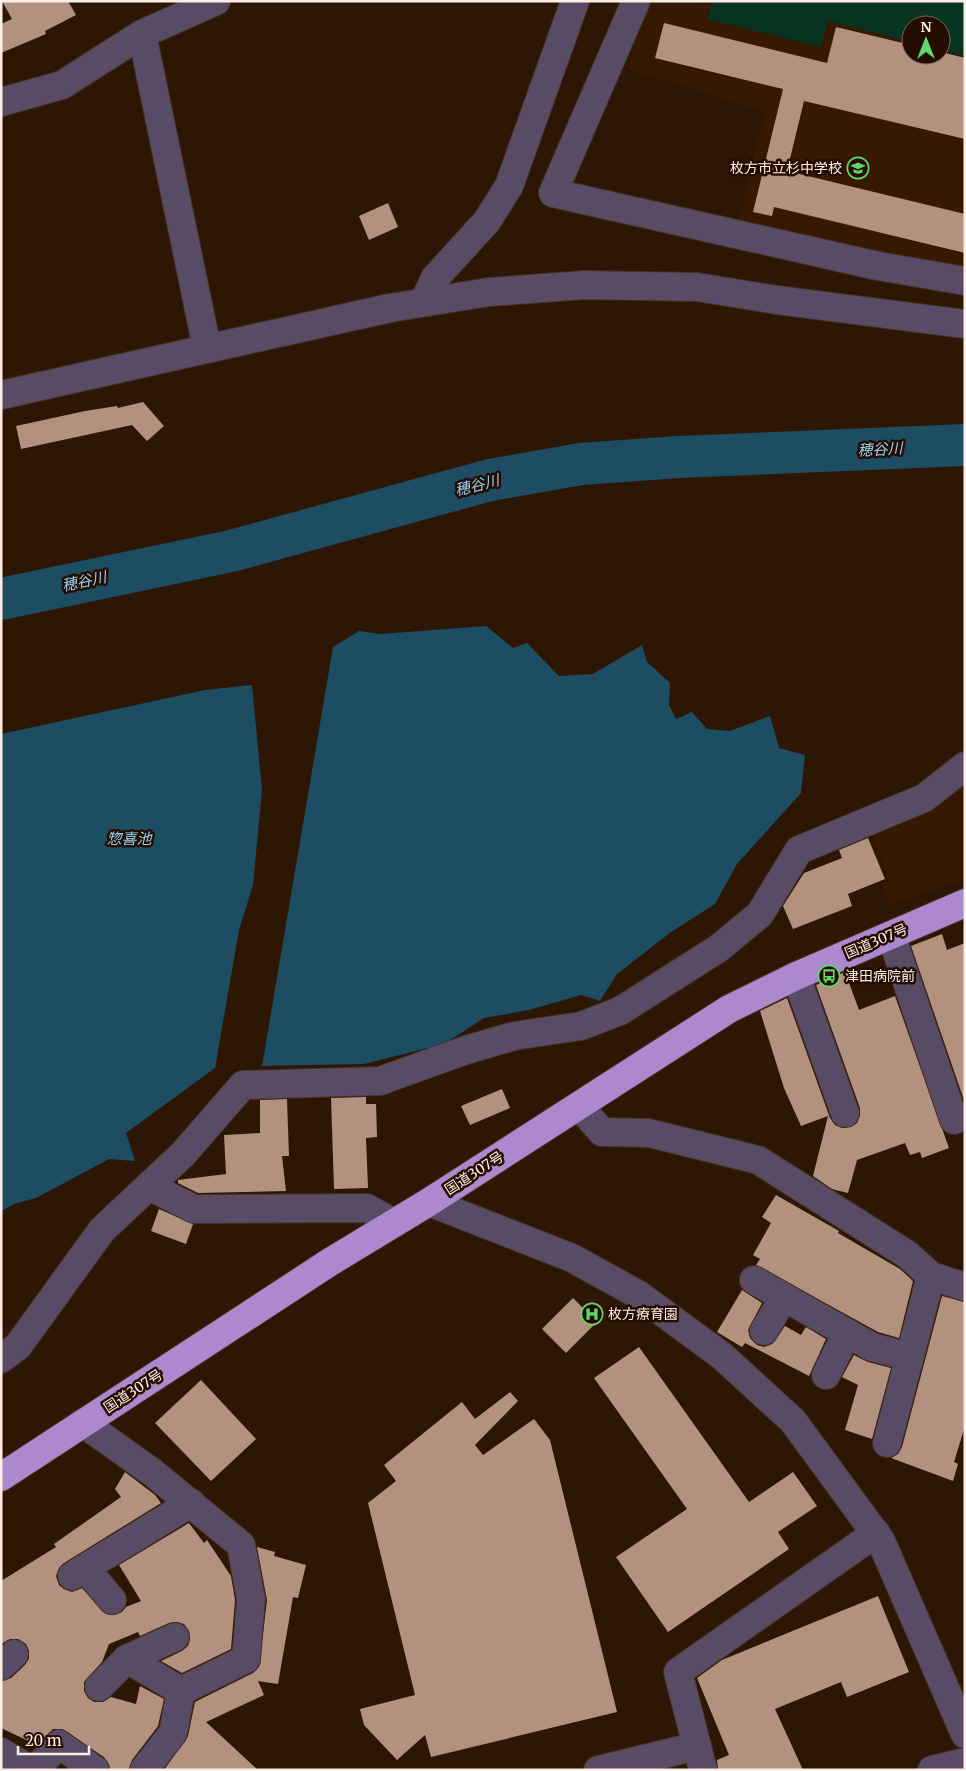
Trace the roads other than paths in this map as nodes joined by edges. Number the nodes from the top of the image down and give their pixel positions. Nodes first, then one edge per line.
1 (216, 1) edge
2 (575, 1) edge
3 (636, 1) edge
4 (142, 34) junction
5 (1, 102) edge
6 (965, 281) edge
7 (424, 302) junction
8 (965, 307) edge
9 (841, 308) junction
10 (965, 324) edge
11 (965, 343) edge
12 (207, 348) junction
13 (1, 395) edge
14 (965, 766) edge
15 (965, 903) edge
16 (891, 935) junction
17 (796, 976) junction
18 (579, 1106) junction
19 (845, 1113) dead end
20 (954, 1120) dead end
21 (149, 1186) junction
22 (429, 1202) junction
23 (394, 1223) junction
24 (931, 1276) junction
25 (754, 1280) dead end
26 (965, 1287) edge
27 (784, 1297) junction
28 (764, 1331) dead end
29 (848, 1333) junction
30 (910, 1357) junction
31 (1, 1359) edge
32 (826, 1375) dead end
33 (83, 1424) junction
34 (887, 1443) dead end
35 (1, 1477) edge
36 (191, 1503) junction
37 (876, 1533) junction
38 (112, 1600) dead end
39 (175, 1637) dead end
40 (127, 1659) junction
41 (99, 1687) dead end
42 (181, 1691) junction
43 (965, 1734) edge
44 (1, 1752) edge
45 (700, 1758) edge
46 (965, 1762) edge
47 (33, 1770) edge
48 (95, 1770) edge
49 (144, 1770) edge
50 (598, 1770) edge
51 (932, 1770) edge

1 - 4 street
2 - 7 street
3 - 6 street
4 - 5 street
4 - 12 street
7 - 9 street
7 - 12 street
8 - 9 street
9 - 10 street
9 - 11 street
12 - 13 street
14 - 21 street
15 - 16 highway, 国道307号
16 - 17 highway, 国道307号
16 - 20 street
17 - 18 highway, 国道307号
17 - 19 street
18 - 22 highway, 国道307号
18 - 24 street
21 - 23 street
21 - 31 street
22 - 23 highway, 国道307号
22 - 37 street
23 - 33 highway, 国道307号
24 - 26 street
24 - 30 street
25 - 27 street
27 - 28 street
27 - 29 street
29 - 30 street
29 - 32 street
30 - 34 street
33 - 35 highway, 国道307号
33 - 36 street
36 - 38 street
36 - 42 street
37 - 43 street
37 - 45 street
39 - 40 street
40 - 41 street
40 - 42 street
42 - 49 street
44 - 47 street
45 - 50 street
46 - 51 street
47 - 48 street

